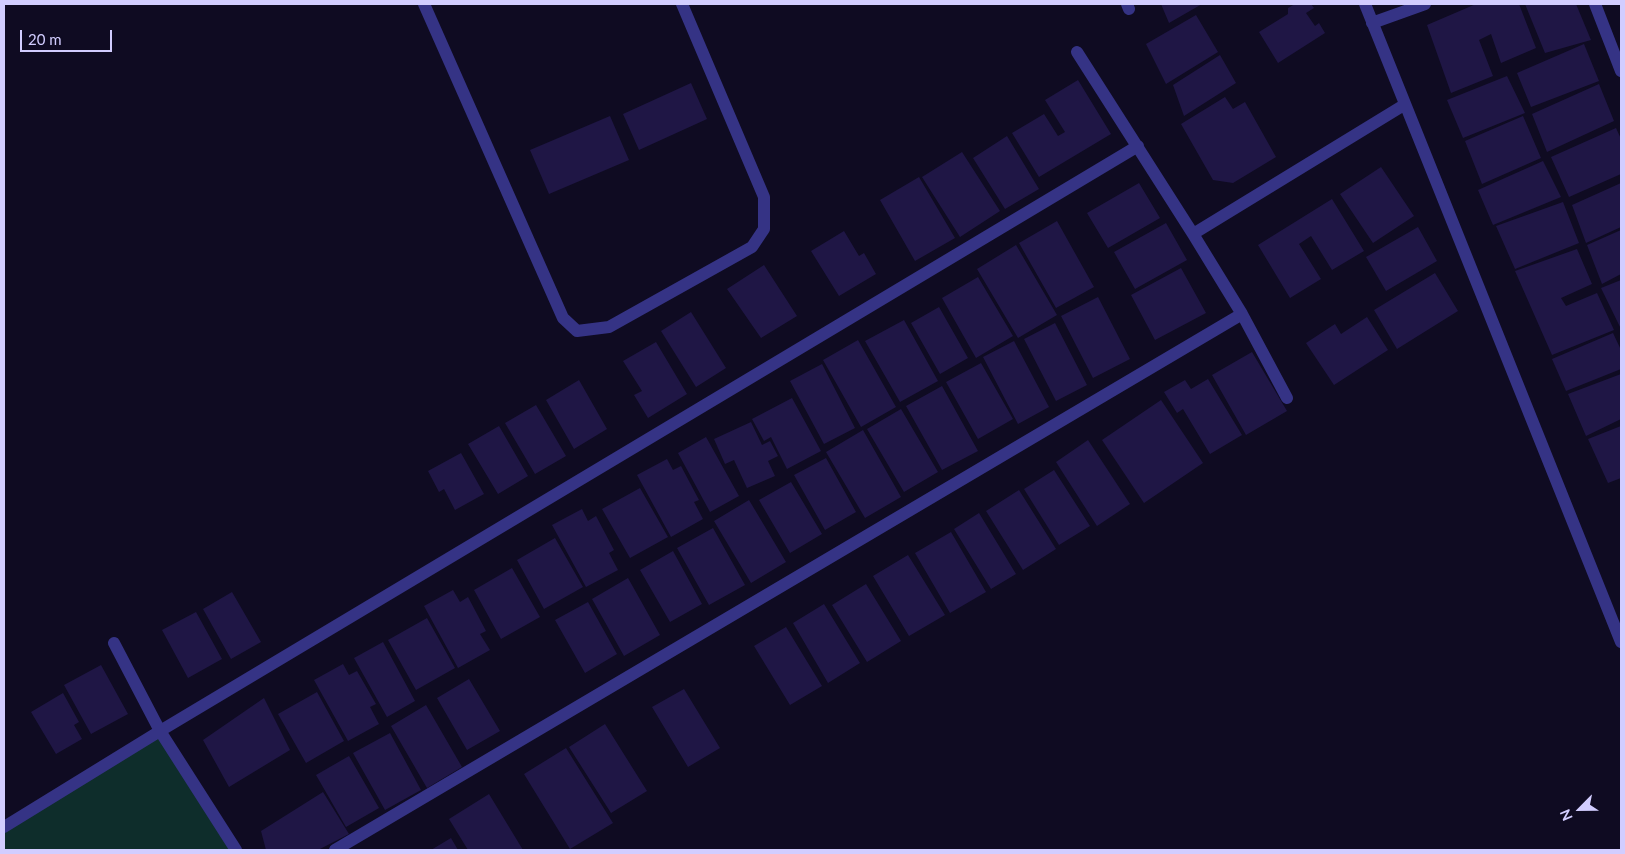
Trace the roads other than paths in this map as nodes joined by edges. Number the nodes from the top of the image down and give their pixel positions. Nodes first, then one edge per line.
1 (424, 4) edge
2 (682, 4) edge
3 (1365, 4) edge
4 (1425, 4) edge
5 (1595, 4) edge
6 (1372, 23) junction
7 (1077, 52) dead end
8 (1621, 71) edge
9 (1404, 105) junction
10 (1138, 146) junction
11 (1193, 234) junction
12 (1242, 314) junction
13 (1287, 398) dead end
14 (1621, 642) edge
15 (114, 643) dead end
16 (160, 731) junction
17 (4, 827) edge
18 (236, 850) edge
19 (335, 850) edge

1 - 2 street
3 - 6 street
4 - 6 street
5 - 8 street
6 - 9 street
7 - 10 street
9 - 11 street
9 - 14 street
10 - 11 street
10 - 16 street
11 - 12 street
12 - 13 street
12 - 19 street
15 - 16 street
16 - 17 street
16 - 18 street

